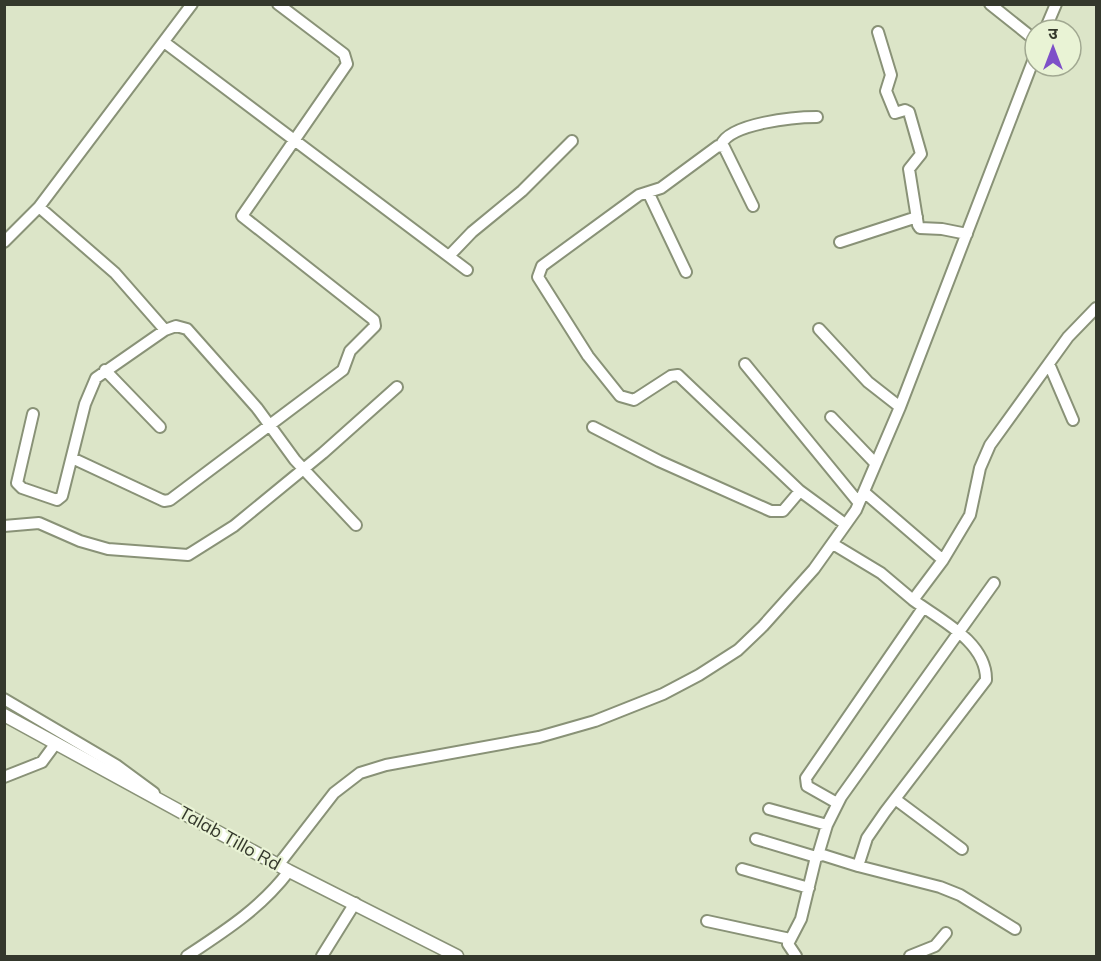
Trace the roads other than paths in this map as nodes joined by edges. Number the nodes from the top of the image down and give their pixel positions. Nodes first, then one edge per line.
1 (192, 4) edge
2 (278, 4) edge
3 (990, 4) edge
4 (1056, 4) edge
5 (1050, 18) edge
6 (1023, 30) edge
7 (878, 32) dead end
8 (164, 42) junction
9 (1027, 78) edge
10 (817, 117) dead end
11 (294, 138) junction
12 (572, 141) dead end
13 (721, 145) junction
14 (648, 192) junction
15 (753, 206) dead end
16 (39, 207) junction
17 (917, 217) junction
18 (4, 224) edge
19 (13, 233) junction
20 (967, 234) junction
21 (4, 242) edge
22 (840, 242) dead end
23 (449, 256) junction
24 (467, 270) dead end
25 (686, 272) dead end
26 (1096, 308) edge
27 (819, 329) dead end
28 (165, 330) junction
29 (745, 364) dead end
30 (1049, 364) junction
31 (105, 370) junction
32 (397, 387) dead end
33 (900, 407) junction
34 (33, 414) dead end
35 (831, 417) dead end
36 (1073, 420) dead end
37 (270, 425) junction
38 (160, 427) dead end
39 (593, 427) dead end
40 (72, 458) junction
41 (299, 463) junction
42 (875, 463) junction
43 (800, 490) junction
44 (864, 492) junction
45 (859, 503) junction
46 (846, 524) junction
47 (356, 525) dead end
48 (4, 526) edge
49 (833, 544) junction
50 (943, 560) junction
51 (994, 583) dead end
52 (913, 600) junction
53 (923, 608) junction
54 (957, 631) junction
55 (4, 699) edge
56 (4, 715) edge
57 (56, 743) junction
58 (4, 777) edge
59 (895, 799) junction
60 (164, 801) junction
61 (837, 803) junction
62 (769, 809) dead end
63 (827, 825) junction
64 (756, 839) dead end
65 (962, 849) dead end
66 (817, 856) junction
67 (858, 866) junction
68 (284, 868) junction
69 (742, 869) dead end
70 (808, 888) junction
71 (355, 903) junction
72 (707, 921) dead end
73 (1015, 929) dead end
74 (946, 933) dead end
75 (790, 939) junction
76 (203, 952) edge
77 (187, 957) edge
78 (322, 957) edge
79 (457, 957) edge
80 (796, 957) edge
81 (910, 957) edge

1 - 8 street
2 - 11 street
3 - 6 street
4 - 5 street
7 - 17 street
8 - 11 street
8 - 16 street
9 - 20 street
10 - 13 street
11 - 23 street
11 - 37 street
12 - 23 street
13 - 14 street
13 - 15 street
14 - 25 street
14 - 43 street
16 - 19 street
16 - 28 street
17 - 20 street
17 - 22 street
18 - 19 street
19 - 21 street
20 - 33 street
23 - 24 street
26 - 30 street
27 - 33 street
28 - 31 street
28 - 37 street
29 - 45 street
30 - 36 street
30 - 50 street
31 - 38 street
31 - 40 street
32 - 41 street
33 - 42 street
34 - 40 street
35 - 42 street
37 - 40 street
37 - 41 street
39 - 43 street
41 - 47 street
41 - 48 street
42 - 44 street
43 - 46 street
44 - 45 street
44 - 50 street
45 - 46 street
46 - 49 street
49 - 52 street
49 - 68 street
50 - 52 street
51 - 54 street
52 - 53 street
53 - 54 street
53 - 61 street
54 - 59 street
54 - 61 street
55 - 60 street
56 - 57 main road, Talab Tillo Rd
57 - 58 street
57 - 60 main road, Talab Tillo Rd
59 - 65 street
59 - 67 street
60 - 68 main road, Talab Tillo Rd
61 - 63 street
62 - 63 street
63 - 66 street
64 - 66 street
66 - 67 street
66 - 70 street
67 - 73 street
68 - 71 main road, Talab Tillo Rd
68 - 76 street
69 - 70 street
70 - 75 street
71 - 78 street
71 - 79 main road, Talab Tillo Rd
72 - 75 street
74 - 81 street
75 - 80 street
76 - 77 street

